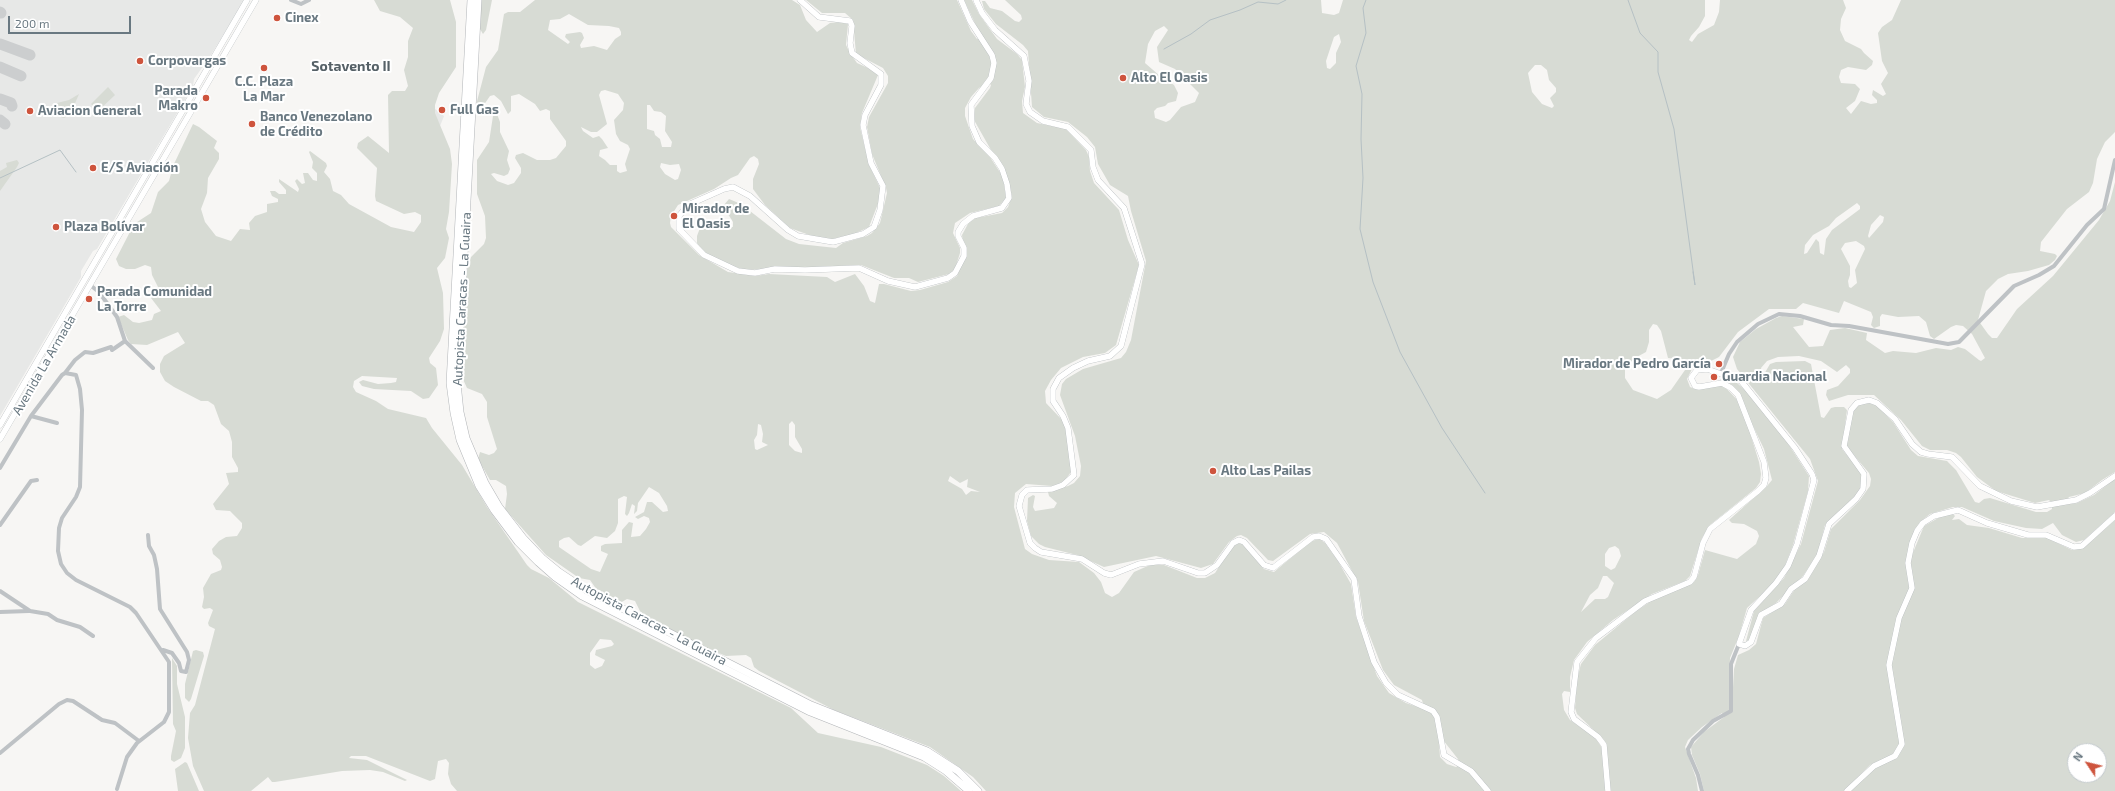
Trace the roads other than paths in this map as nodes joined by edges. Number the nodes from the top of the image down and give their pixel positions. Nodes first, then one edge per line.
1 (247, 0) edge
2 (256, 0) edge
3 (290, 0) edge
4 (309, 0) edge
5 (470, 0) edge
6 (478, 0) edge
7 (800, 0) edge
8 (961, 0) edge
9 (976, 0) edge
10 (2115, 160) edge
11 (90, 285) junction
12 (125, 341) junction
13 (153, 368) dead end
14 (1721, 372) junction
15 (65, 373) junction
16 (31, 416) junction
17 (57, 423) dead end
18 (0, 425) edge
19 (0, 439) edge
20 (0, 468) edge
21 (2115, 476) edge
22 (37, 480) dead end
23 (2115, 516) edge
24 (0, 525) edge
25 (148, 535) dead end
26 (0, 591) edge
27 (30, 611) junction
28 (0, 612) edge
29 (92, 636) dead end
30 (1739, 644) junction
31 (163, 650) junction
32 (139, 741) junction
33 (0, 754) edge
34 (117, 789) dead end
35 (969, 791) edge
36 (978, 791) edge
37 (1488, 791) edge
38 (1608, 791) edge
39 (1702, 791) edge
40 (1848, 791) edge

1 - 18 main road, Avenida La Armada
2 - 11 main road, Avenida La Armada
3 - 4 street
5 - 35 highway, Autopista Caracas - La Guaira
6 - 36 highway, Autopista Caracas - La Guaira
7 - 8 main road
9 - 37 main road
10 - 14 street
11 - 12 street
11 - 19 main road, Avenida La Armada
12 - 13 street
12 - 15 street
14 - 30 main road
14 - 38 main road
15 - 16 street
15 - 31 street
16 - 17 street
16 - 20 street
21 - 30 main road
22 - 24 street
23 - 40 main road
25 - 31 street
26 - 27 street
27 - 28 street
27 - 29 street
30 - 39 street
31 - 32 street
32 - 33 street
32 - 34 street

